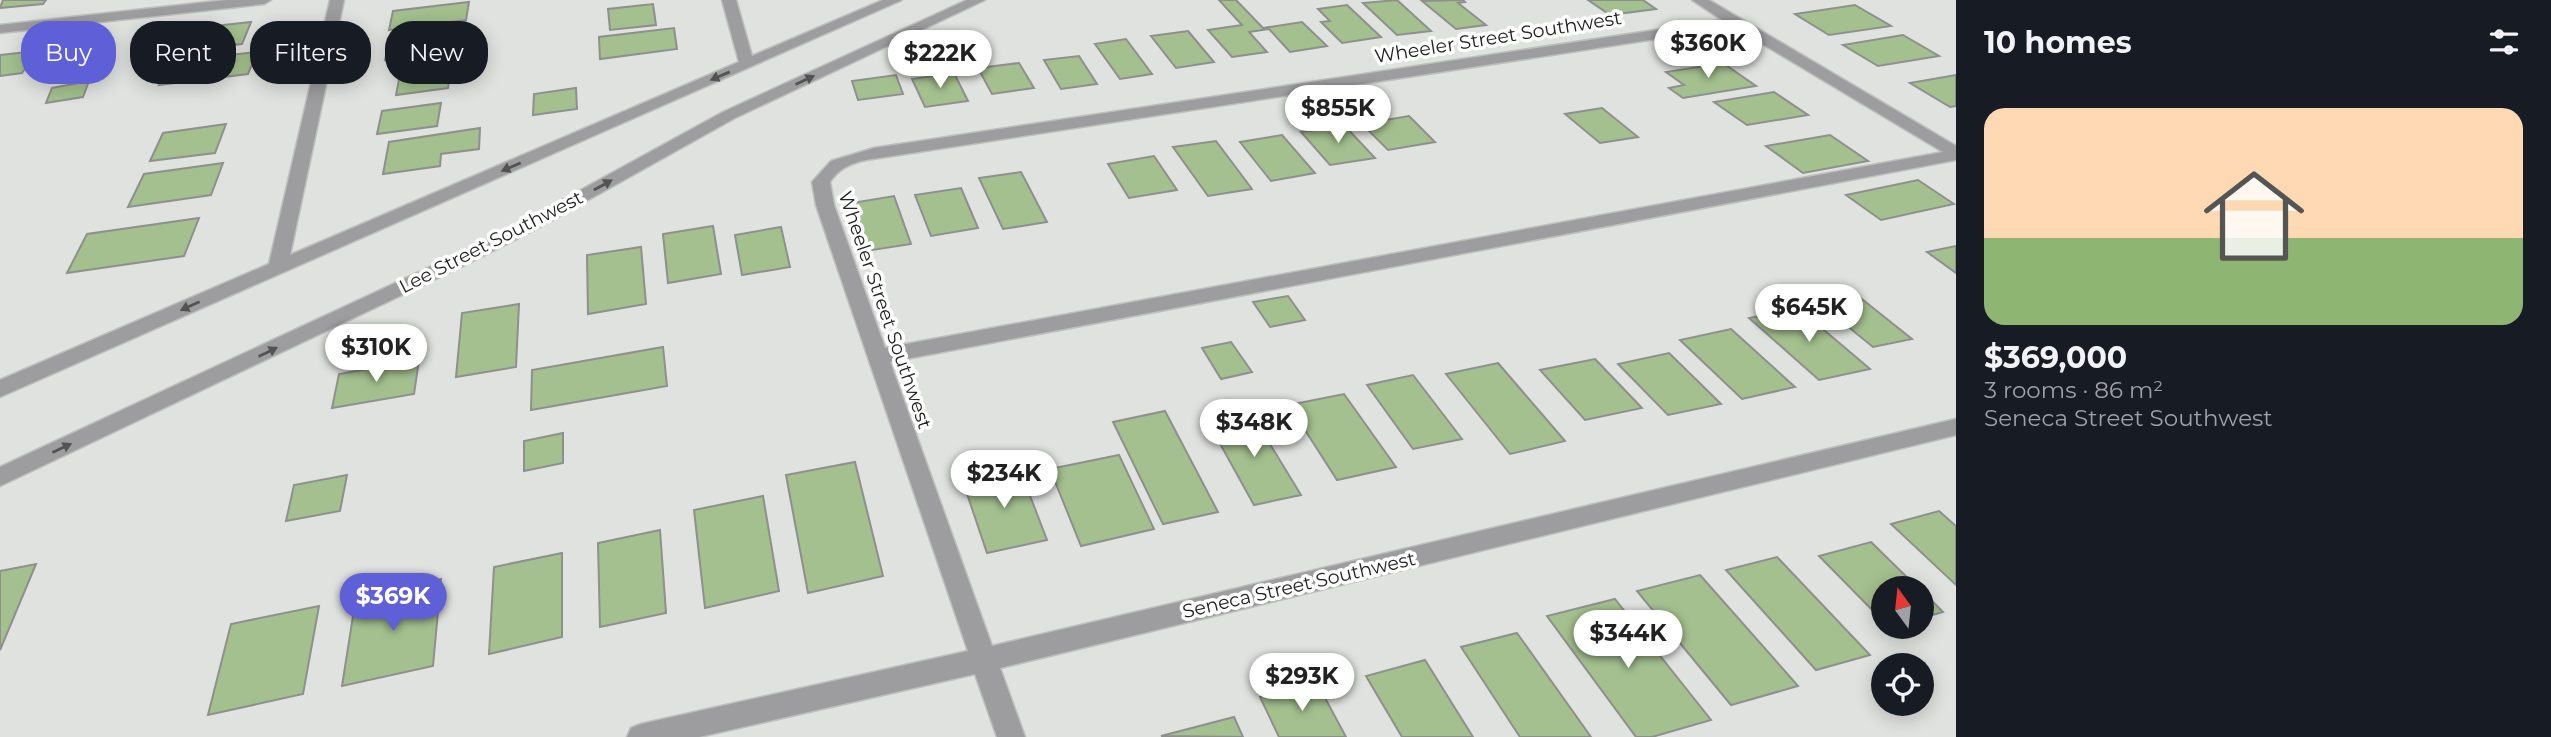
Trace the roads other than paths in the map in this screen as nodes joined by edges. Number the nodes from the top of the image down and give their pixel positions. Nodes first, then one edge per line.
1 (264, 0) edge
2 (337, 0) edge
3 (729, 0) edge
4 (895, 0) edge
5 (978, 0) edge
6 (1699, 0) edge
7 (1736, 22) junction
8 (0, 29) edge
9 (747, 64) junction
10 (1956, 154) edge
11 (278, 268) junction
12 (878, 357) junction
13 (0, 390) edge
14 (1956, 427) edge
15 (0, 477) edge
16 (983, 660) junction
17 (640, 737) edge
18 (1012, 737) edge

1 - 8 street
2 - 11 street
3 - 9 street
4 - 9 street
15 -> 5 street, Lee Street Southwest
6 - 7 street
7 - 10 street
7 - 12 street, Wheeler Street Southwest
9 -> 11 street
10 - 12 street
11 -> 13 street
12 - 16 street, Wheeler Street Southwest
14 - 16 street, Seneca Street Southwest
16 - 17 street, Seneca Street Southwest
16 - 18 street, Wheeler Street Southwest

